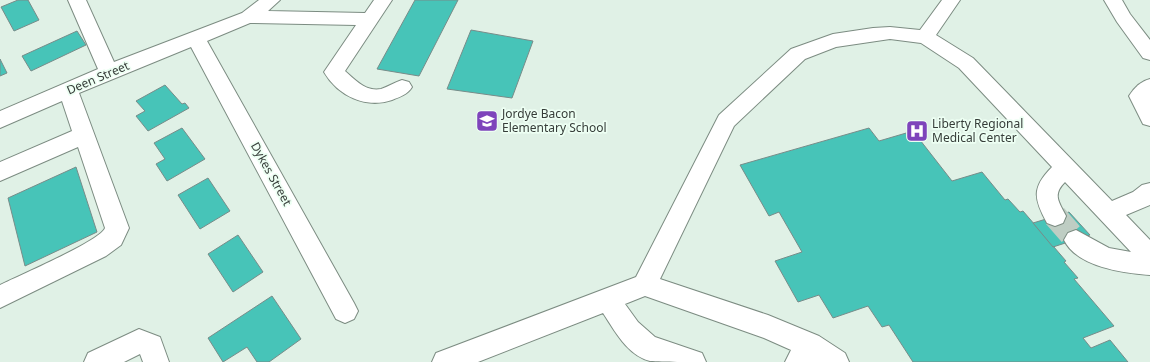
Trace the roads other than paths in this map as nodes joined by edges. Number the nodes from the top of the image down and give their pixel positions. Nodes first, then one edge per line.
1 (77, 0) edge
2 (271, 0) edge
3 (383, 0) edge
4 (951, 0) edge
5 (1113, 0) edge
6 (248, 17) junction
7 (370, 19) junction
8 (925, 37) junction
9 (196, 38) junction
10 (1150, 53) edge
11 (109, 72) junction
12 (1150, 86) edge
13 (402, 87) dead end
14 (68, 90) junction
15 (1150, 118) edge
16 (0, 120) edge
17 (84, 135) junction
18 (1066, 166) junction
19 (0, 172) edge
20 (1150, 192) edge
21 (1110, 212) junction
22 (1054, 216) tunnel mouth
23 (1076, 240) tunnel mouth
24 (1150, 256) edge
25 (1150, 264) edge
26 (646, 285) junction
27 (0, 297) edge
28 (608, 300) junction
29 (346, 311) dead end
30 (804, 353) edge
31 (97, 362) edge
32 (156, 362) edge
33 (446, 362) edge
34 (693, 362) edge
35 (836, 362) edge

1 - 11 street
2 - 6 street
3 - 7 street
4 - 8 street
5 - 10 street
6 - 7 street
6 - 9 street, Deen Street
7 - 13 street
8 - 18 street
8 - 26 street
9 - 11 street, Deen Street
9 - 29 street, Dykes Street
11 - 14 street, Deen Street
12 - 15 street
14 - 16 street, Deen Street
14 - 17 street
17 - 19 street
17 - 27 street
18 - 21 street
18 - 22 street
20 - 21 street
21 - 24 street
23 - 25 street
26 - 28 street
26 - 30 street
28 - 33 street
28 - 34 street
30 - 35 street
31 - 32 street

